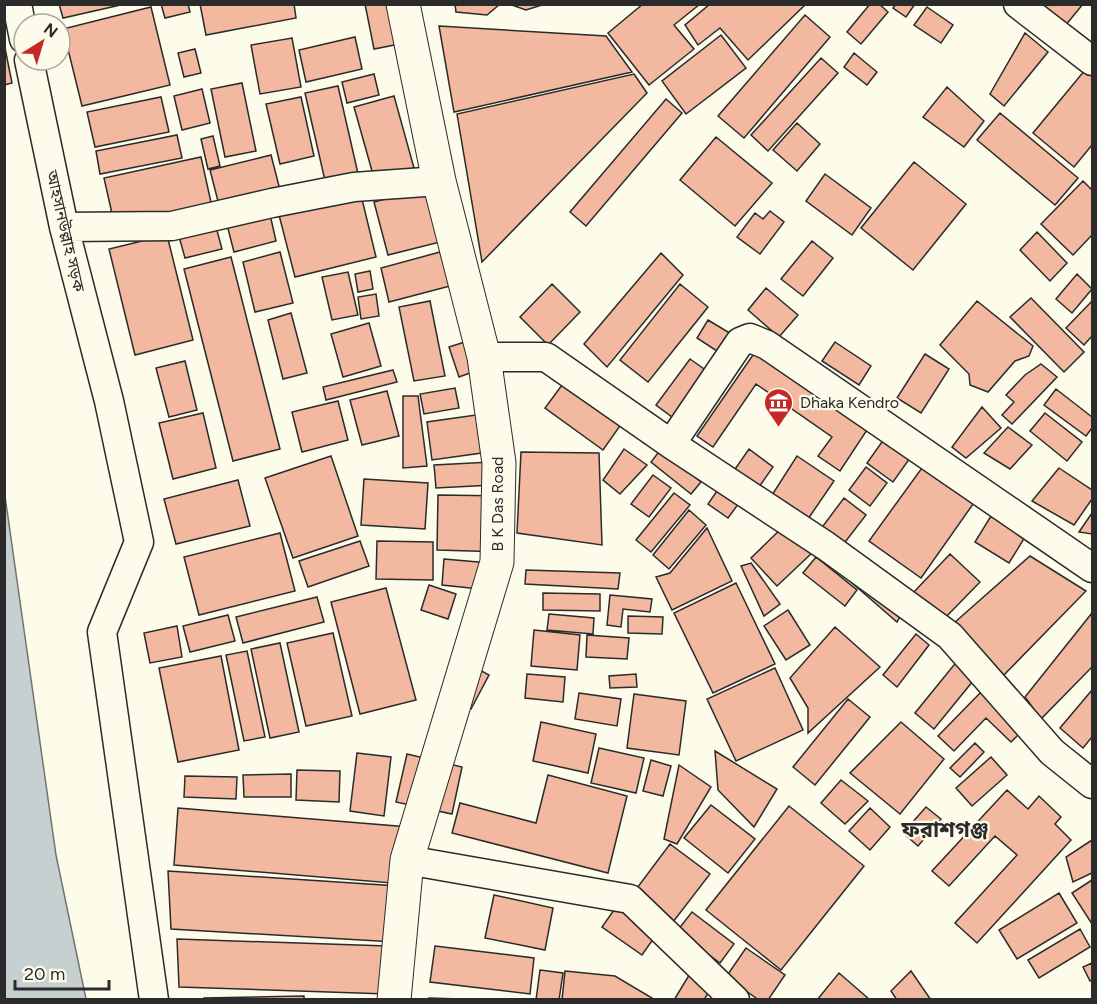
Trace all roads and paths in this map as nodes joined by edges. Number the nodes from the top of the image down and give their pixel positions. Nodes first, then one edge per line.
1 (403, 4) edge
2 (1018, 4) edge
3 (1092, 61) edge
4 (31, 72) edge
5 (439, 182) junction
6 (64, 227) junction
7 (484, 357) junction
8 (671, 444) junction
9 (1092, 568) edge
10 (1092, 784) edge
11 (407, 860) junction
12 (154, 999) edge
13 (394, 999) edge
14 (735, 999) edge

1 - 5 street, B K Das Road
2 - 3 street
4 - 6 street, আহসানউল্লাহ সড়ক
5 - 6 street
5 - 7 street, B K Das Road
6 - 12 street, আহসানউল্লাহ সড়ক
7 - 8 street
7 - 11 street, B K Das Road
8 - 9 street
8 - 10 street
11 - 13 street, B K Das Road
11 - 14 street

